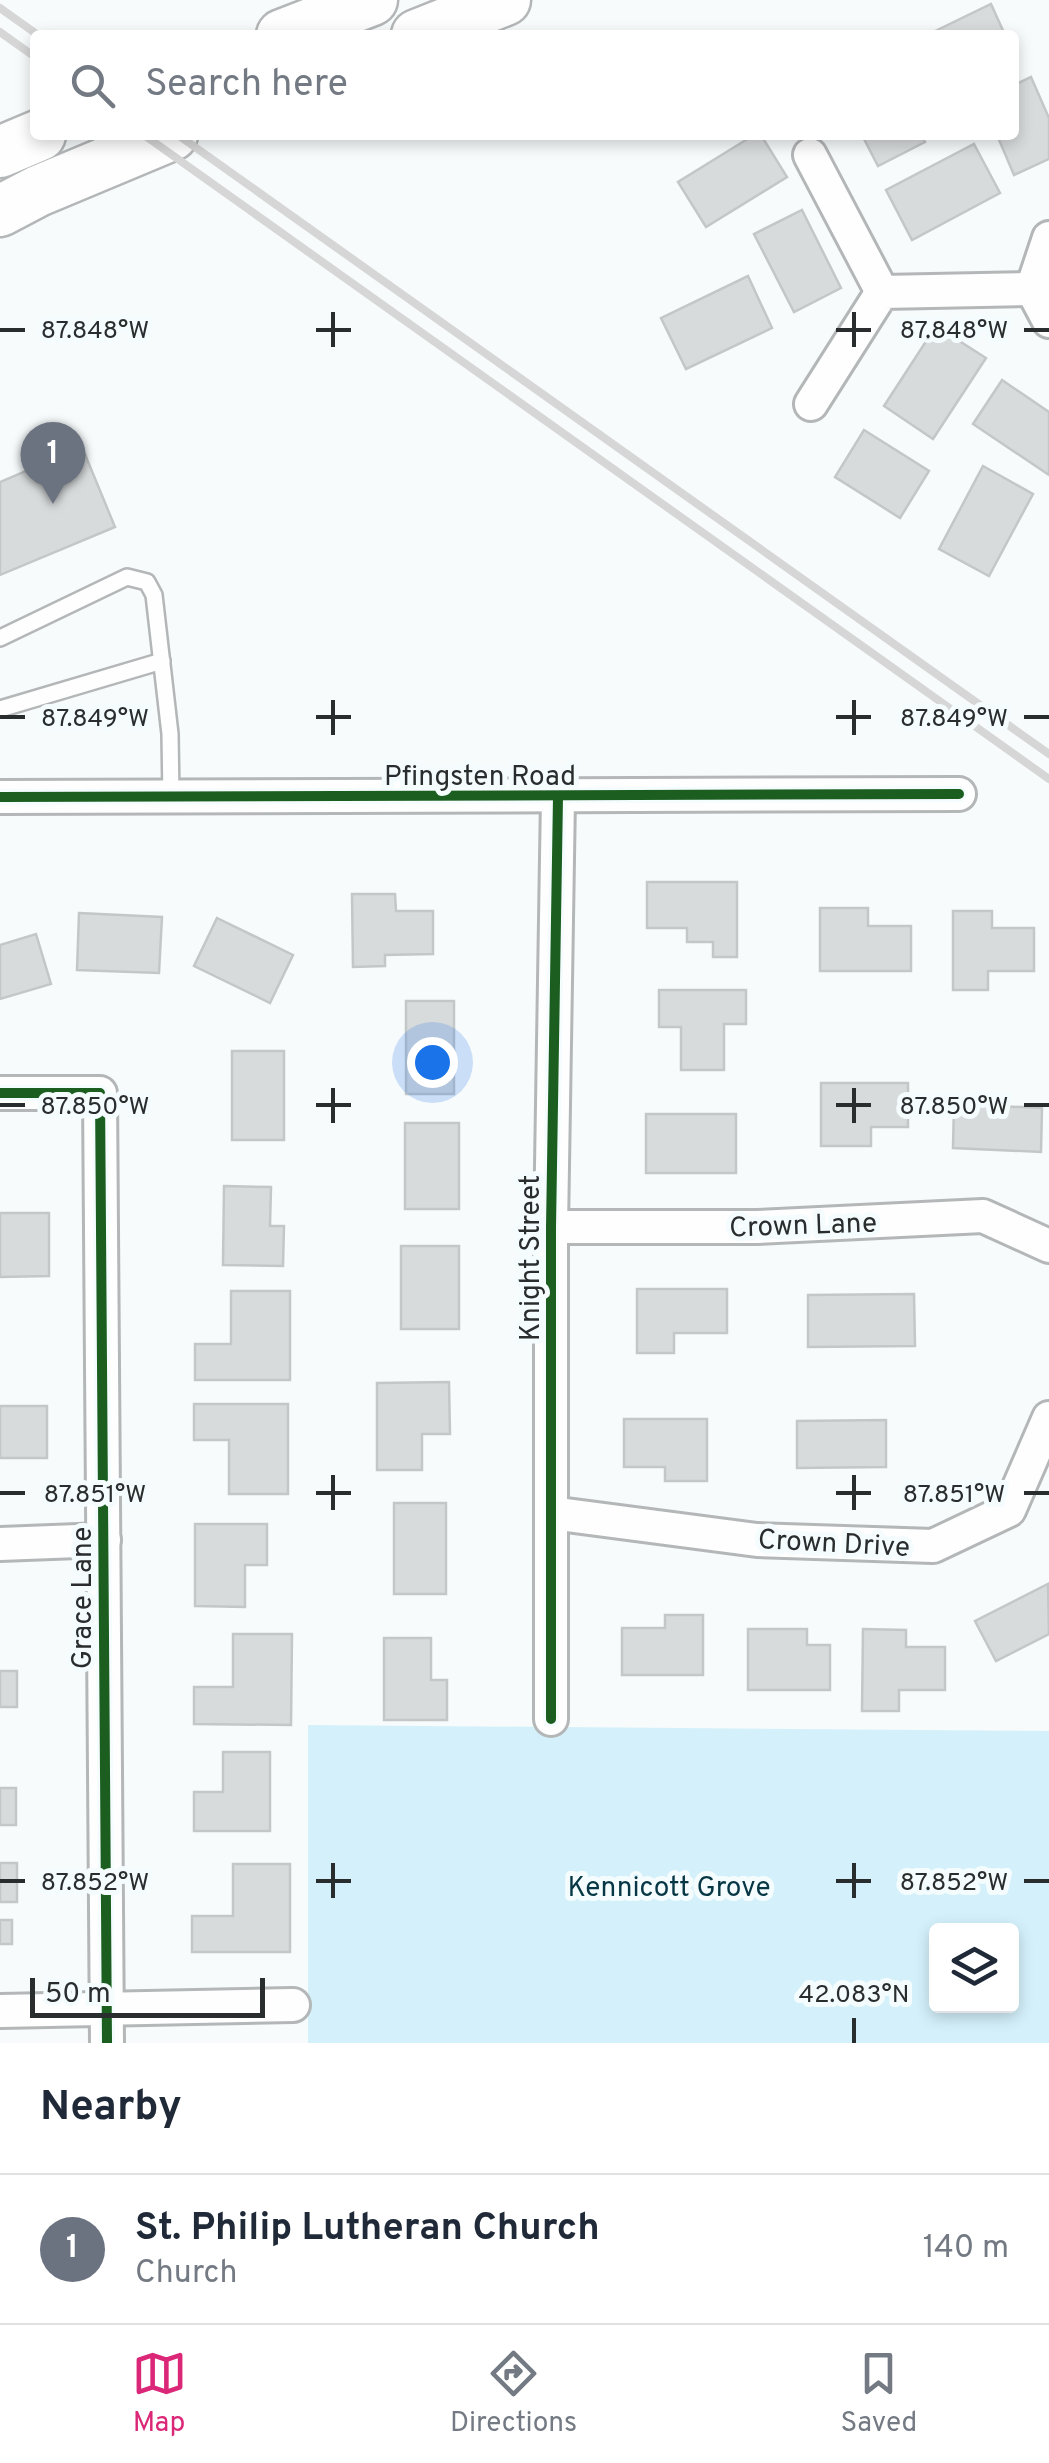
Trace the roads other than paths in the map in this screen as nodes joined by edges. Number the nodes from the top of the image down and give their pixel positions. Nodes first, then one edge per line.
1 (372, 0) edge
2 (505, 0) edge
3 (295, 30) edge
4 (430, 30) edge
5 (30, 139) edge
6 (160, 140) edge
7 (0, 152) edge
8 (810, 156) dead end
9 (0, 211) edge
10 (1049, 238) edge
11 (1032, 289) junction
12 (882, 292) junction
13 (1049, 322) edge
14 (811, 404) dead end
15 (0, 638) edge
16 (162, 661) junction
17 (0, 709) edge
18 (959, 794) dead end
19 (0, 797) edge
20 (172, 797) junction
21 (558, 797) junction
22 (0, 1093) edge
23 (552, 1226) junction
24 (1049, 1246) edge
25 (1049, 1418) edge
26 (552, 1513) junction
27 (104, 1540) junction
28 (0, 1544) edge
29 (552, 1719) dead end
30 (293, 2005) dead end
31 (107, 2009) junction
32 (0, 2011) edge
33 (107, 2043) edge

1 - 3 main road
2 - 4 main road
5 - 7 main road
6 - 9 main road
8 - 12 street
10 - 11 street
11 - 12 street
11 - 13 street
12 - 14 street
15 - 16 lane
16 - 17 lane
16 - 20 lane
18 - 21 street, Pfingsten Road
19 - 20 street, Pfingsten Road
20 - 21 street, Pfingsten Road
21 - 23 street, Knight Street
22 - 27 street, Grace Lane
23 - 24 street, Crown Lane
23 - 26 street, Knight Street
25 - 26 street, Crown Drive
26 - 29 street, Knight Street
27 - 28 street
27 - 31 street, Grace Lane
30 - 31 street
31 - 32 street
31 - 33 street, Grace Lane

